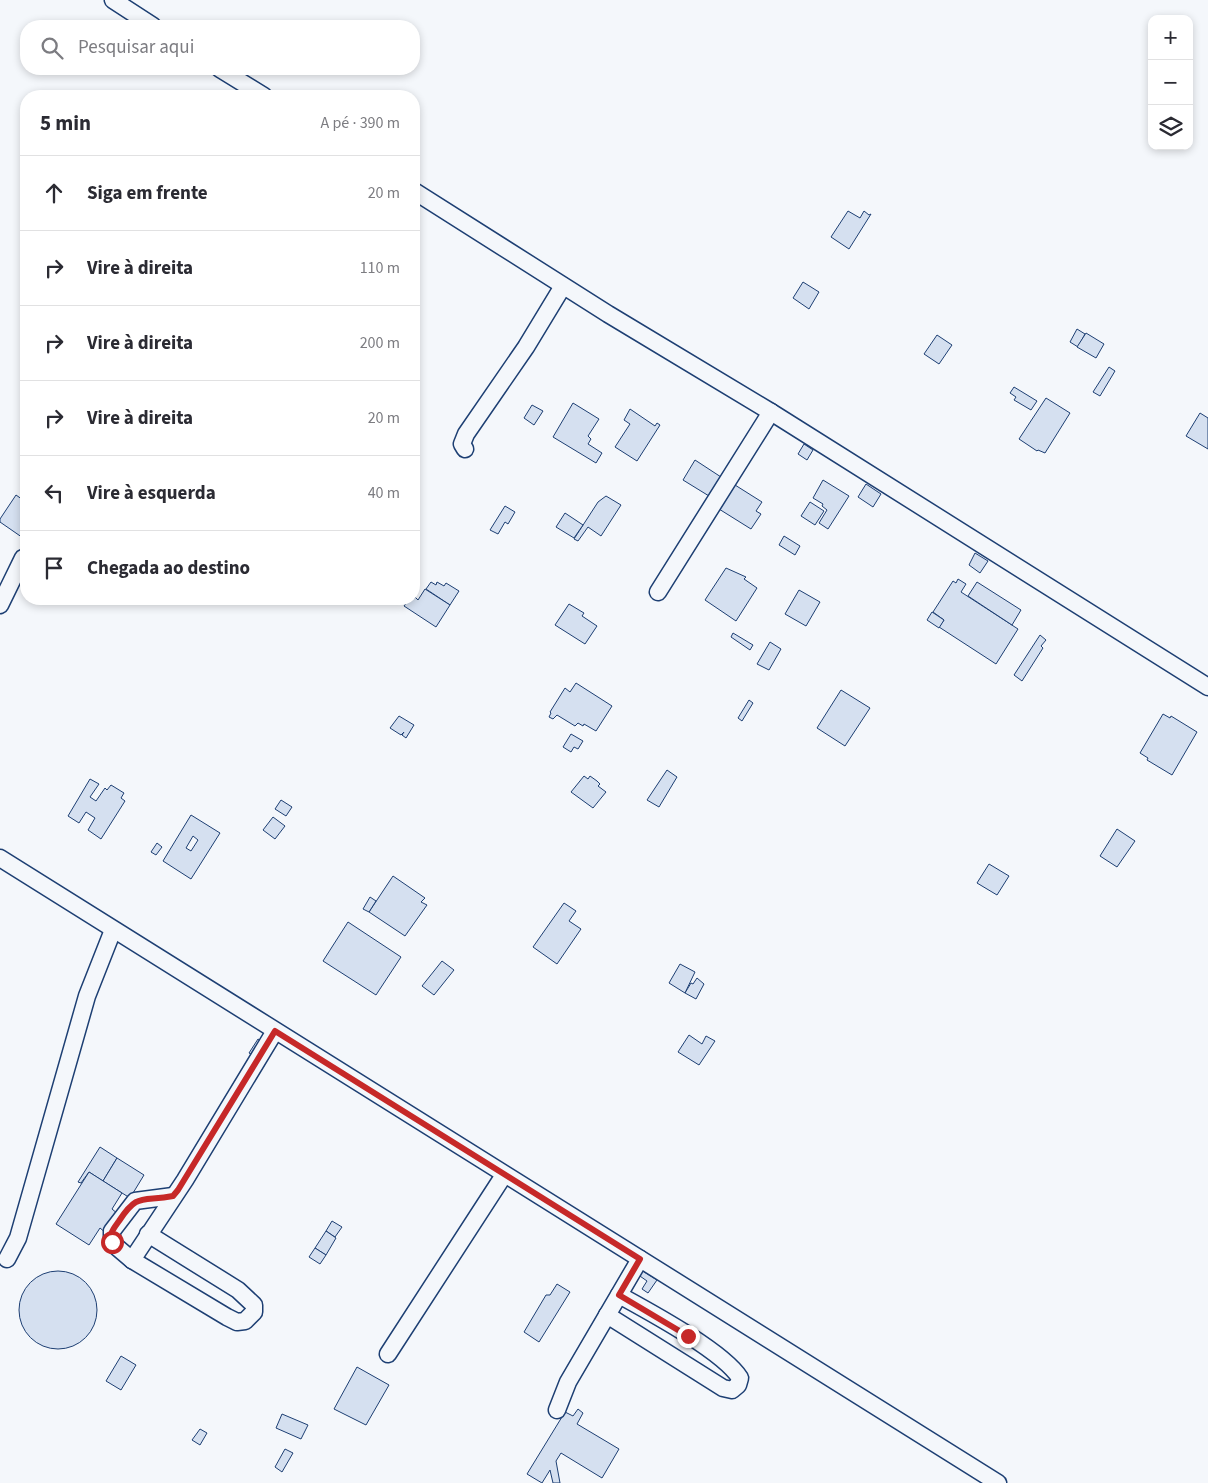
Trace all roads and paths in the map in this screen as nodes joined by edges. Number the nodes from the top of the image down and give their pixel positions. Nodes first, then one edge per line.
1 (113, 0) edge
2 (144, 20) edge
3 (230, 75) edge
4 (254, 90) edge
5 (420, 196) edge
6 (562, 286) junction
7 (771, 412) junction
8 (465, 450) dead end
9 (20, 564) edge
10 (658, 592) dead end
11 (0, 605) edge
12 (1208, 687) edge
13 (0, 858) edge
14 (113, 930) junction
15 (275, 1031) junction
16 (504, 1174) junction
17 (173, 1196) junction
18 (148, 1234) junction
19 (7, 1259) dead end
20 (640, 1259) junction
21 (132, 1260) junction
22 (619, 1295) junction
23 (607, 1315) junction
24 (388, 1354) dead end
25 (557, 1410) dead end
26 (998, 1483) edge

1 - 2 street
3 - 4 street
5 - 6 street
6 - 7 street
6 - 8 street
7 - 10 street
7 - 12 street
9 - 11 street
13 - 14 street
14 - 15 street
14 - 19 street
15 - 16 street
15 - 17 street
16 - 20 street
16 - 24 street
17 - 18 street
17 - 21 street
18 - 21 street
18 - 21 street
20 - 22 street
20 - 26 street
22 - 23 street
22 - 23 street
23 - 25 street

